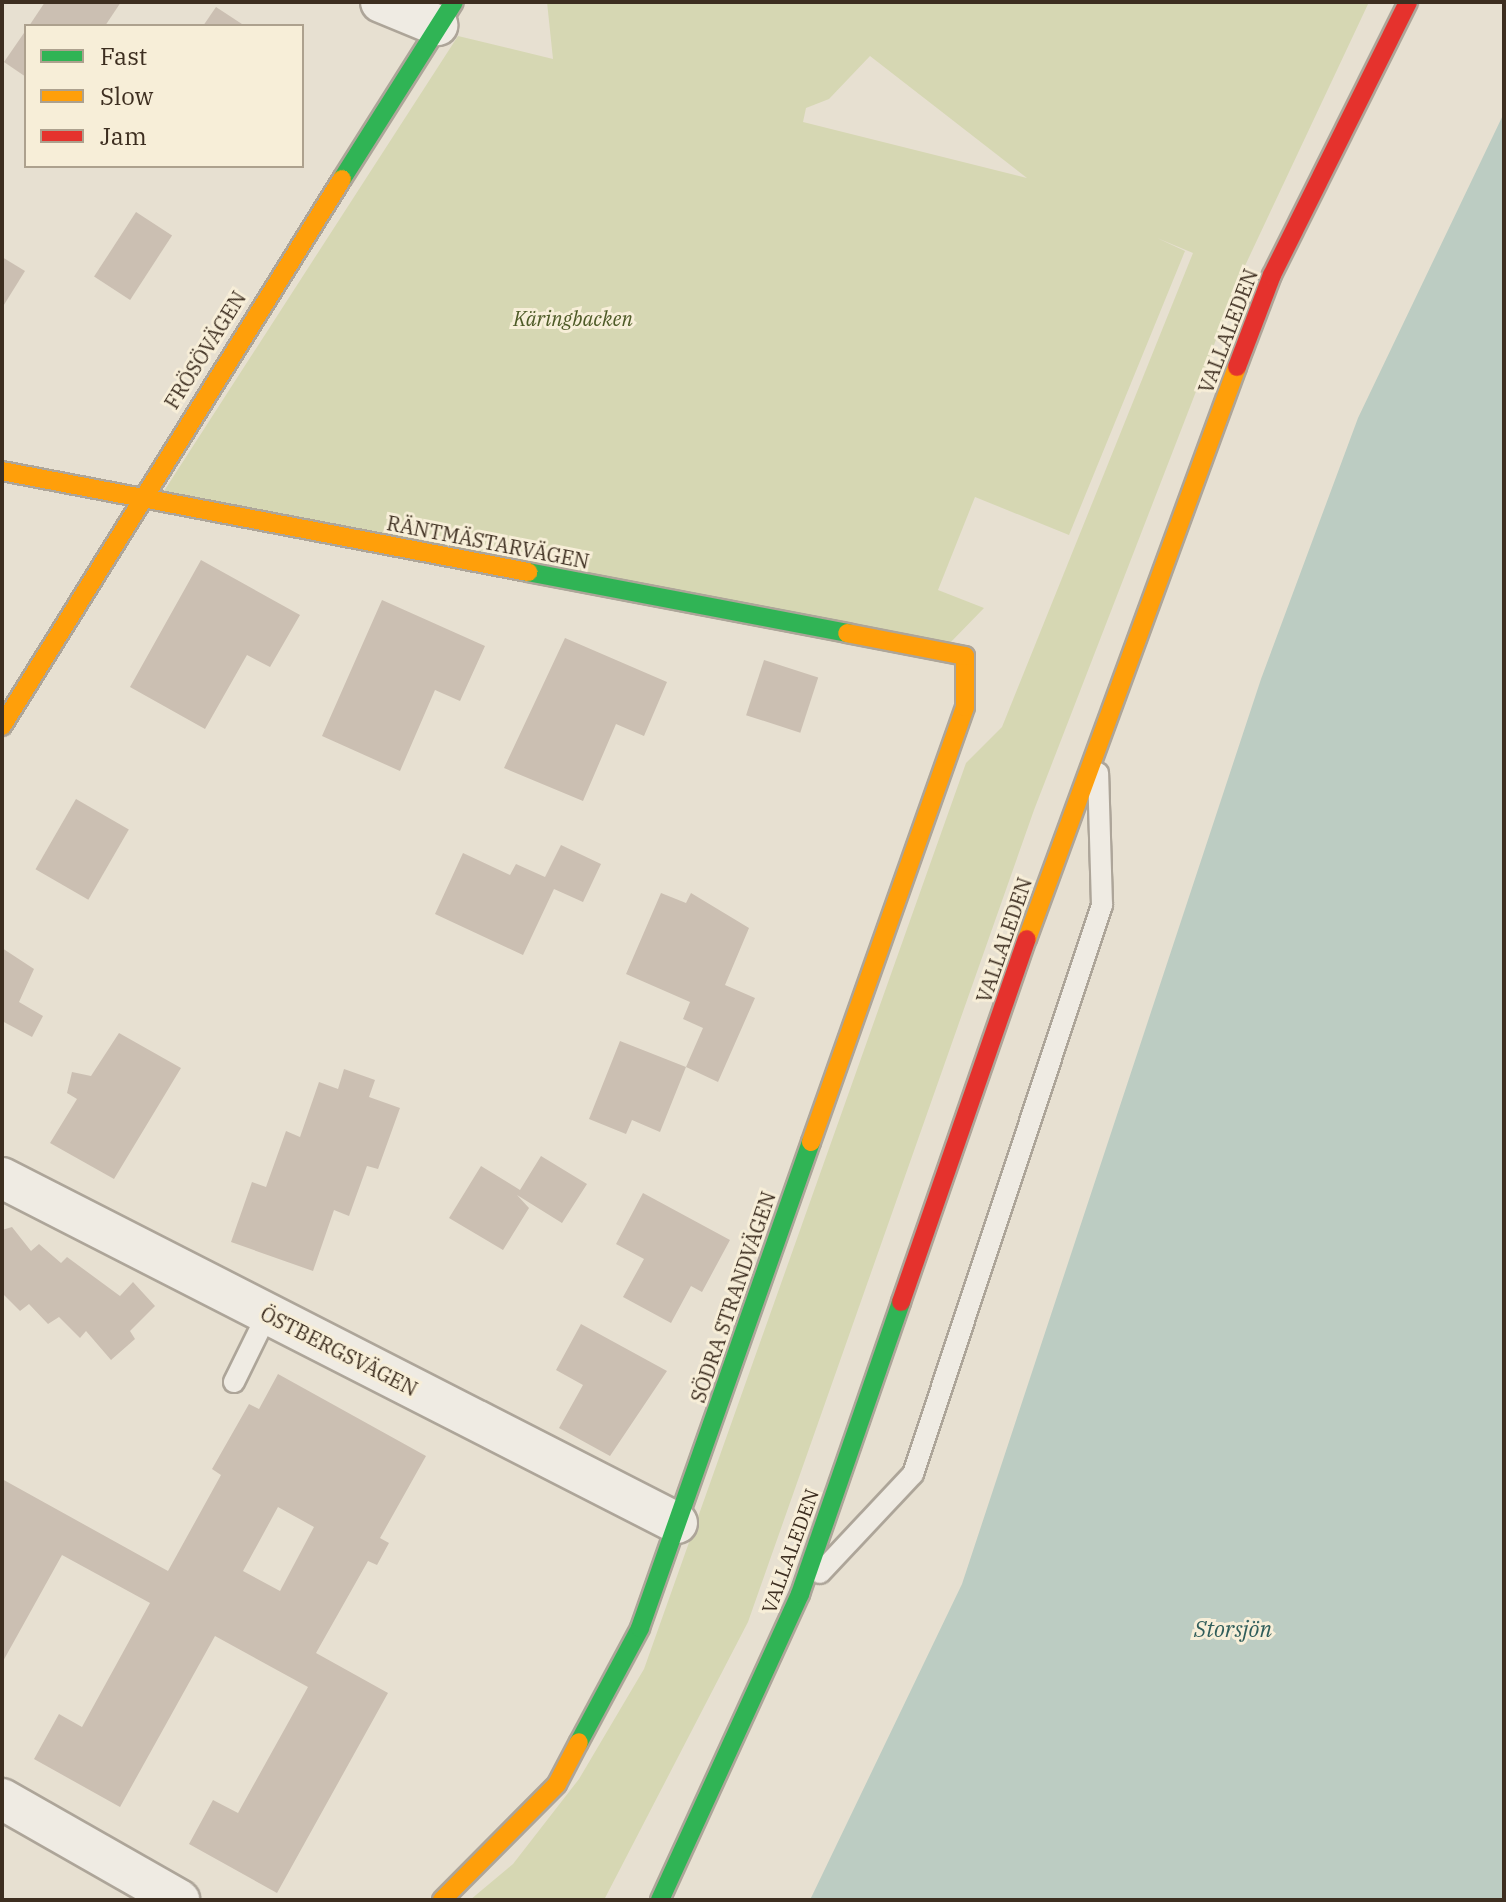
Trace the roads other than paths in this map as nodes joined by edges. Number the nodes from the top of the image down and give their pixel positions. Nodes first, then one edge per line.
1 (381, 2) edge
2 (1408, 2) edge
3 (446, 14) edge
4 (2, 471) edge
5 (138, 498) junction
6 (965, 656) joint
7 (2, 726) edge
8 (1097, 738) junction
9 (2, 1178) edge
10 (267, 1315) junction
11 (234, 1382) dead end
12 (677, 1523) junction
13 (800, 1594) junction
14 (2, 1799) edge
15 (179, 1900) edge
16 (442, 1900) edge
17 (660, 1900) edge

1 - 3 street
2 - 8 street, VALLALEDEN
3 - 5 street, FRÖSÖVÄGEN
4 - 5 street, RÄNTMÄSTARVÄGEN
5 - 6 street, RÄNTMÄSTARVÄGEN
5 - 7 street, FRÖSÖVÄGEN
6 - 12 street, SÖDRA STRANDVÄGEN
8 - 13 street, VALLALEDEN
8 - 13 lane
9 - 10 street, ÖSTBERGSVÄGEN
10 - 11 lane
10 - 12 street, ÖSTBERGSVÄGEN
12 - 16 street, SÖDRA STRANDVÄGEN
13 - 17 street, VALLALEDEN
14 - 15 street

